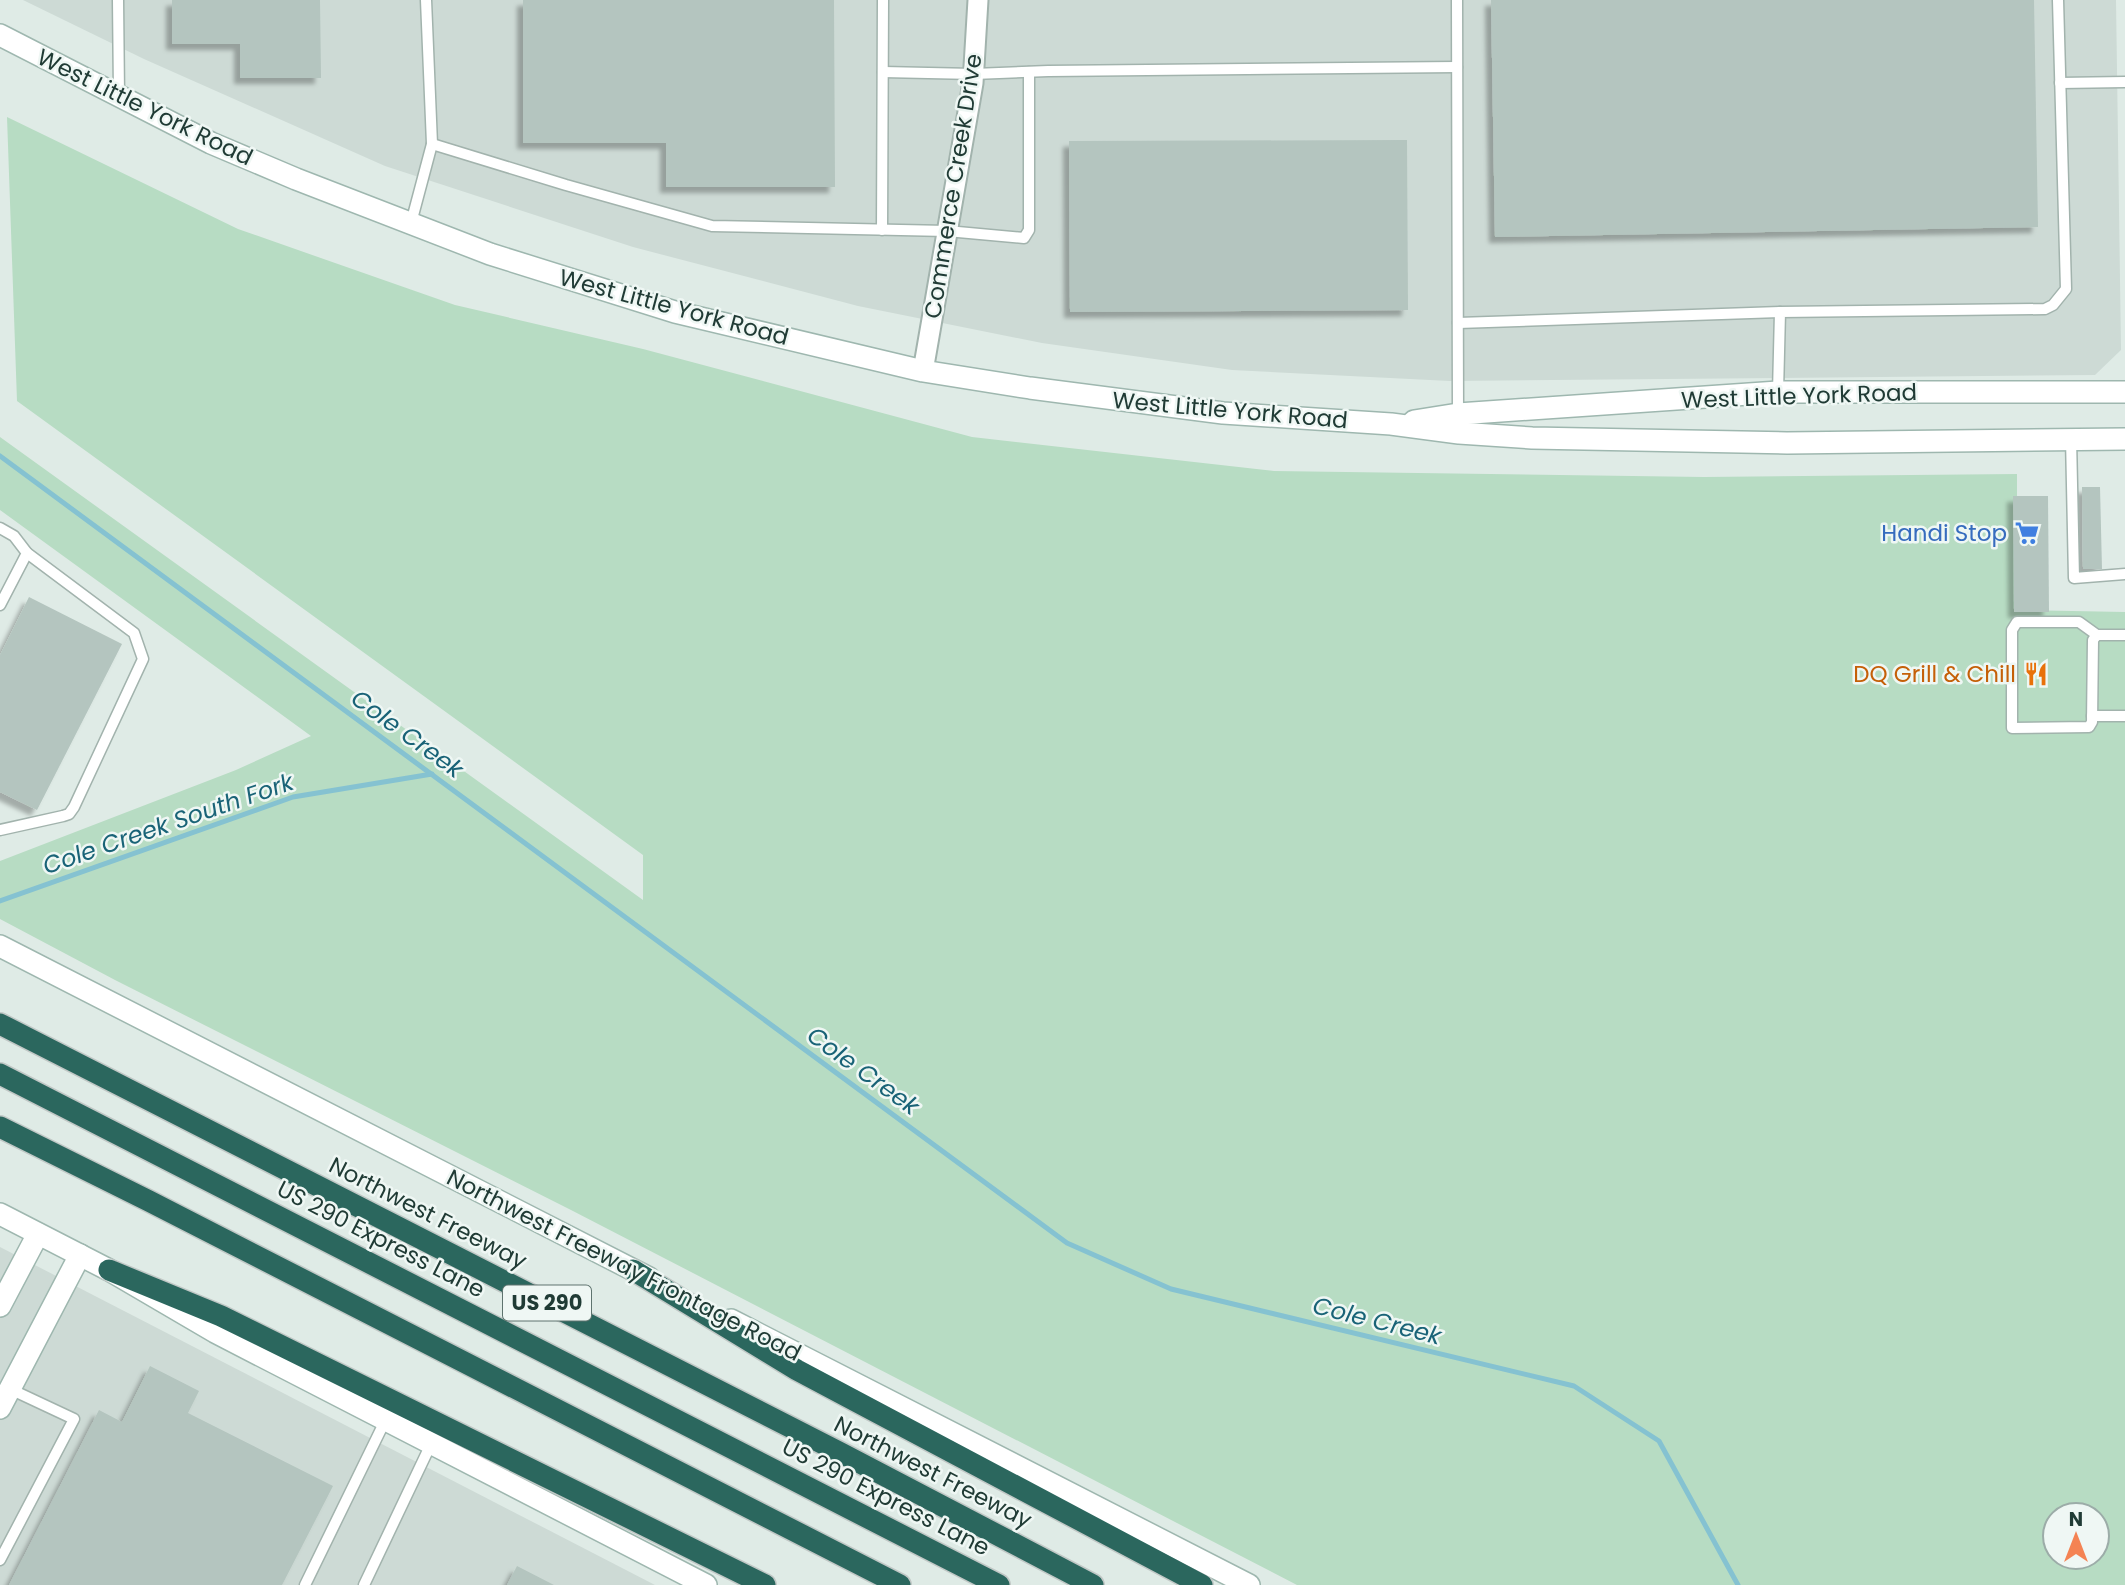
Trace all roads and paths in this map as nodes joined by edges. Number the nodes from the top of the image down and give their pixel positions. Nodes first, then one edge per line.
1 (118, 0) edge
2 (426, 0) edge
3 (883, 0) edge
4 (978, 0) edge
5 (1457, 0) edge
6 (2058, 0) edge
7 (0, 35) edge
8 (1457, 67) junction
9 (883, 72) junction
10 (1029, 72) junction
11 (974, 74) junction
12 (2125, 82) edge
13 (2060, 83) junction
14 (119, 96) junction
15 (432, 144) junction
16 (411, 223) junction
17 (882, 230) junction
18 (947, 231) junction
19 (1780, 312) junction
20 (1458, 323) junction
21 (923, 371) junction
22 (1778, 392) junction
23 (2125, 392) edge
24 (1458, 414) junction
25 (1391, 424) junction
26 (2071, 438) junction
27 (2125, 439) edge
28 (0, 528) edge
29 (27, 553) junction
30 (2125, 574) edge
31 (0, 605) edge
32 (2097, 635) junction
33 (2125, 635) edge
34 (2092, 716) junction
35 (2125, 716) edge
36 (1, 831) edge
37 (0, 946) edge
38 (0, 1024) edge
39 (0, 1074) edge
40 (0, 1127) edge
41 (0, 1214) edge
42 (38, 1234) junction
43 (80, 1255) junction
44 (108, 1270) junction
45 (633, 1270) junction
46 (0, 1306) edge
47 (5, 1399) edge
48 (386, 1419) junction
49 (431, 1444) junction
50 (0, 1560) edge
51 (305, 1585) edge
52 (365, 1585) edge
53 (706, 1585) edge
54 (765, 1585) edge
55 (900, 1585) edge
56 (999, 1585) edge
57 (1093, 1585) edge
58 (1202, 1585) edge
59 (1249, 1585) edge

1 - 14 lane
2 - 15 lane
3 - 9 lane
4 - 11 street, Commerce Creek Drive
5 - 8 lane
6 - 13 lane
7 - 14 main road, West Little York Road
8 - 10 lane
8 - 20 lane
9 - 11 lane
9 - 17 lane
10 - 11 lane
10 - 18 lane
11 - 18 street, Commerce Creek Drive
12 - 13 lane
13 - 19 lane
14 - 16 main road, West Little York Road
15 - 16 lane
15 - 17 lane
16 - 21 main road, West Little York Road
17 - 18 lane
18 - 21 street, Commerce Creek Drive
19 - 20 lane
19 - 22 lane
20 - 24 lane
21 - 25 main road, West Little York Road
22 - 23 main road, West Little York Road
22 - 24 main road, West Little York Road
24 - 25 main road, West Little York Road
25 - 26 main road, West Little York Road
26 - 27 main road, West Little York Road
26 - 30 lane
28 - 29 lane
29 - 31 lane
29 - 36 lane
32 - 33 lane
32 - 34 lane
32 - 34 lane
34 - 35 lane
37 - 45 main road, Northwest Freeway Frontage Road
38 - 57 highway, Northwest Freeway / US 290
39 - 56 highway, US 290 Express Lane
40 - 55 highway
41 - 42 main road
42 - 43 main road
42 - 46 main road
43 - 44 main road
43 - 47 main road
44 - 48 main road
44 - 54 highway
45 - 58 highway
45 - 59 main road, Northwest Freeway Frontage Road
47 - 50 lane
48 - 49 main road
48 - 51 lane
49 - 52 lane
49 - 53 main road

